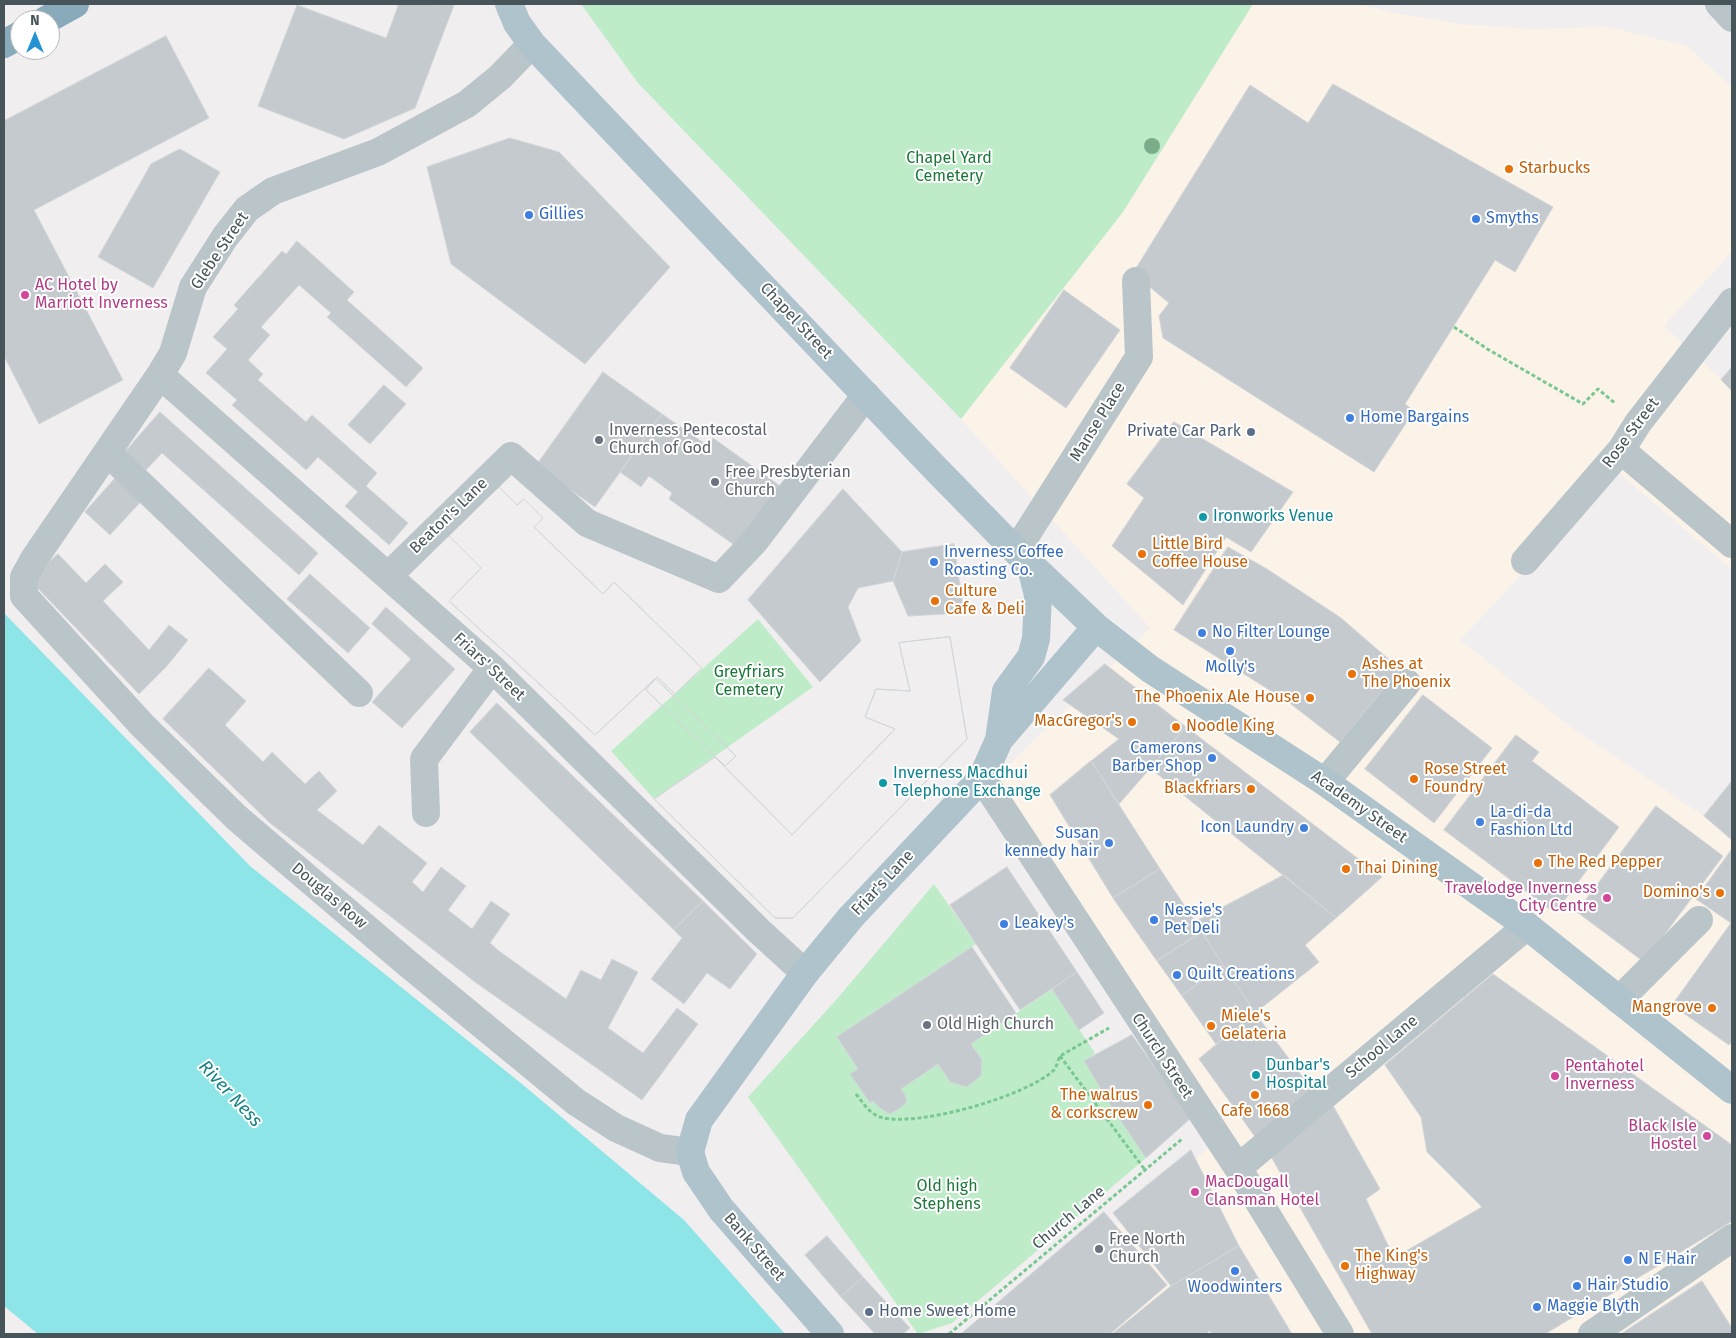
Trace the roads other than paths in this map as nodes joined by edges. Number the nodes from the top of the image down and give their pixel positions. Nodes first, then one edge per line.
1 (75, 4) edge
2 (509, 4) edge
3 (1719, 4) edge
4 (60, 12) edge
5 (1732, 18) edge
6 (532, 44) junction
7 (1136, 280) dead end
8 (1728, 317) edge
9 (160, 375) junction
10 (866, 394) junction
11 (1621, 450) junction
12 (108, 453) junction
13 (1732, 544) edge
14 (1023, 557) junction
15 (1525, 561) dead end
16 (388, 576) junction
17 (24, 577) joint
18 (1096, 627) junction
19 (492, 668) junction
20 (1407, 683) dead end
21 (359, 693) dead end
22 (999, 740) junction
23 (982, 778) junction
24 (1325, 782) junction
25 (426, 813) dead end
26 (1699, 920) dead end
27 (1527, 926) junction
28 (805, 973) junction
29 (1618, 1000) junction
30 (1730, 1083) edge
31 (690, 1152) junction
32 (1238, 1168) junction
33 (1728, 1250) edge
34 (830, 1334) edge
35 (1340, 1334) edge
36 (1592, 1334) edge

1 - 4 highway
2 - 6 main road, Chapel Street
3 - 5 street
6 - 9 street, Glebe Street
6 - 10 main road, Chapel Street
7 - 14 street, Manse Place
8 - 11 street, Rose Street
9 - 12 street, Glebe Street
9 - 16 street, Friars' Street
10 - 14 main road, Chapel Street
10 - 16 street, Beaton's Lane
11 - 13 street
11 - 15 street, Rose Street
12 - 17 street, Glebe Street
12 - 21 street
14 - 18 main road, Chapel Street
14 - 22 main road
16 - 19 street, Friars' Street
17 - 31 street, Douglas Row
18 - 22 main road, Friar's Lane
18 - 24 main road, Academy Street
19 - 25 street
19 - 28 street, Friars' Street
20 - 24 street
22 - 23 main road, Friar's Lane
23 - 28 main road, Friar's Lane
23 - 32 street, Church Street
24 - 27 main road, Academy Street
26 - 29 street
27 - 29 main road, Academy Street
27 - 32 street, School Lane
28 - 31 main road, Friar's Lane
29 - 30 main road, Academy Street
31 - 34 main road, Bank Street
32 - 35 street, Church Street
33 - 36 street

